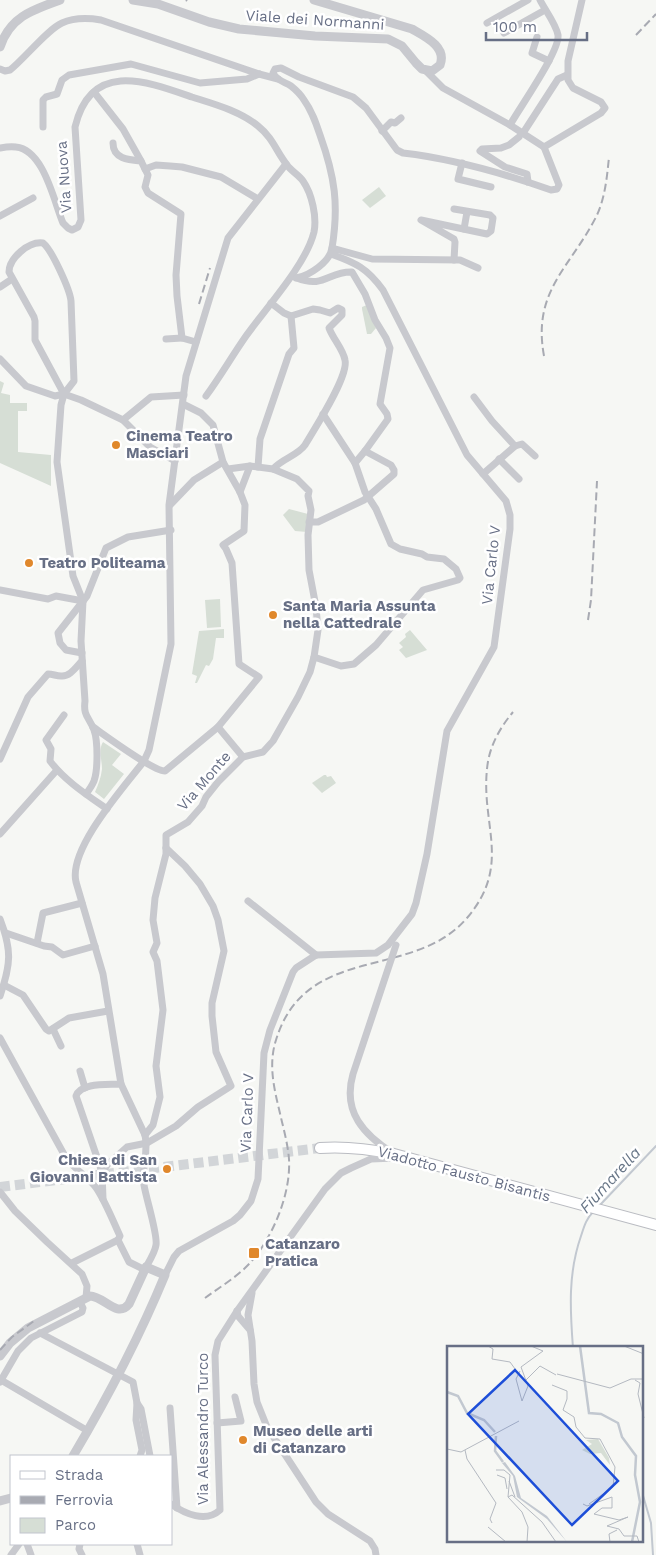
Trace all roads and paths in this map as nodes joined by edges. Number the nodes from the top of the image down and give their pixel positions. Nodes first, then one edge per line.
1 (60, 0) edge
2 (133, 0) edge
3 (314, 0) edge
4 (528, 0) edge
5 (582, 0) edge
6 (541, 1) edge
7 (546, 10) junction
8 (487, 23) dead end
9 (504, 33) dead end
10 (537, 37) dead end
11 (0, 47) edge
12 (549, 61) junction
13 (0, 68) edge
14 (426, 71) junction
15 (258, 74) junction
16 (567, 75) junction
17 (278, 79) junction
18 (94, 92) junction
19 (401, 118) dead end
20 (510, 125) junction
21 (43, 127) dead end
22 (525, 130) dead end
23 (382, 131) junction
24 (520, 137) dead end
25 (113, 143) dead end
26 (544, 147) junction
27 (0, 148) edge
28 (141, 161) junction
29 (462, 163) junction
30 (286, 164) junction
31 (144, 169) junction
32 (528, 182) junction
33 (491, 187) dead end
34 (33, 198) dead end
35 (258, 199) junction
36 (454, 209) dead end
37 (467, 212) junction
38 (0, 216) edge
39 (464, 228) junction
40 (332, 251) junction
41 (454, 260) junction
42 (478, 268) dead end
43 (294, 276) junction
44 (12, 279) junction
45 (0, 287) edge
46 (271, 303) junction
47 (292, 316) junction
48 (182, 338) junction
49 (166, 339) dead end
50 (196, 342) junction
51 (0, 359) edge
52 (64, 394) junction
53 (184, 395) junction
54 (206, 396) dead end
55 (474, 397) dead end
56 (183, 404) junction
57 (323, 414) junction
58 (123, 420) junction
59 (515, 446) junction
60 (365, 451) junction
61 (535, 456) dead end
62 (499, 459) junction
63 (175, 461) junction
64 (223, 462) junction
65 (355, 463) junction
66 (254, 467) junction
67 (228, 469) junction
68 (273, 469) junction
69 (483, 474) junction
70 (519, 479) dead end
71 (240, 492) junction
72 (368, 496) junction
73 (169, 505) junction
74 (309, 522) junction
75 (170, 530) junction
76 (0, 590) edge
77 (83, 601) junction
78 (75, 612) junction
79 (82, 616) junction
80 (82, 653) junction
81 (314, 657) junction
82 (82, 661) junction
83 (64, 715) dead end
84 (218, 726) junction
85 (93, 727) junction
86 (243, 757) junction
87 (0, 759) edge
88 (144, 762) junction
89 (57, 770) junction
90 (86, 794) junction
91 (107, 809) junction
92 (0, 834) edge
93 (166, 848) junction
94 (248, 901) dead end
95 (82, 903) junction
96 (0, 919) edge
97 (404, 924) junction
98 (6, 933) junction
99 (36, 943) junction
100 (95, 946) junction
101 (316, 955) junction
102 (4, 985) junction
103 (0, 996) edge
104 (108, 1011) junction
105 (53, 1029) junction
106 (0, 1038) edge
107 (61, 1046) dead end
108 (80, 1071) dead end
109 (121, 1084) junction
110 (85, 1088) junction
111 (145, 1135) junction
112 (147, 1143) junction
113 (320, 1148) tunnel mouth
114 (394, 1154) junction
115 (415, 1160) junction
116 (102, 1172) junction
117 (88, 1178) junction
118 (0, 1192) edge
119 (103, 1202) junction
120 (656, 1225) edge
121 (118, 1240) junction
122 (72, 1263) junction
123 (146, 1268) junction
124 (165, 1275) junction
125 (254, 1288) junction
126 (83, 1300) junction
127 (237, 1311) junction
128 (248, 1315) junction
129 (243, 1323) junction
130 (228, 1328) junction
131 (250, 1330) junction
132 (40, 1333) junction
133 (0, 1356) edge
134 (120, 1375) junction
135 (0, 1381) edge
136 (235, 1397) dead end
137 (138, 1403) junction
138 (170, 1408) dead end
139 (217, 1423) junction
140 (88, 1431) junction
141 (74, 1455) edge
142 (140, 1455) edge
143 (150, 1455) edge
144 (172, 1455) edge
145 (172, 1457) edge
146 (174, 1506) edge
147 (376, 1555) edge

1 - 11 street
2 - 14 street, Viale dei Normanni
3 - 14 street
4 - 8 street
5 - 16 street
6 - 7 street
7 - 9 street
7 - 12 street
10 - 12 street
12 - 20 street
13 - 15 street
14 - 20 street
15 - 17 street
15 - 21 street
16 - 22 street
16 - 26 street
17 - 23 street
17 - 40 street
18 - 27 street, Via Nuova
18 - 28 street
18 - 30 street
19 - 23 street
20 - 26 street
23 - 29 street
24 - 32 street
25 - 28 street
26 - 32 street
28 - 31 street
29 - 32 street
29 - 33 street
30 - 35 street
30 - 43 street
31 - 35 street
31 - 48 street
34 - 38 street
35 - 50 street
36 - 37 street
37 - 39 street
37 - 39 street
39 - 41 street
40 - 41 street
40 - 43 street
40 - 69 street, Via Carlo V
41 - 42 street
43 - 46 street
43 - 60 street
44 - 45 street
44 - 52 street
44 - 52 street
46 - 47 street
46 - 54 street
47 - 57 street
47 - 66 street
48 - 49 street
48 - 50 street
50 - 53 street
51 - 52 street
52 - 58 street
52 - 77 street
53 - 56 street
53 - 58 street
55 - 59 street
56 - 63 street
56 - 64 street
57 - 65 street
57 - 68 street
58 - 63 street
59 - 61 street
59 - 62 street
60 - 65 street
60 - 72 street
62 - 69 street
62 - 70 street
63 - 73 street
64 - 67 street
64 - 73 street
65 - 72 street
66 - 67 street
66 - 68 street
66 - 71 street
67 - 71 street
68 - 74 street
69 - 97 street, Via Carlo V
71 - 84 street
72 - 74 street
72 - 81 street
73 - 75 street
74 - 81 street
75 - 77 street
75 - 88 street
76 - 77 street
77 - 78 street
77 - 79 street
78 - 79 street
78 - 80 street
79 - 80 street
80 - 82 street
81 - 86 street, Via Monte
82 - 85 street
82 - 87 street
83 - 89 street
84 - 86 street
84 - 88 street
85 - 88 street
85 - 90 street
86 - 93 street, Via Monte
88 - 91 street
89 - 90 street
89 - 92 street
90 - 91 street
91 - 95 street
93 - 111 street
93 - 112 street
94 - 101 street
95 - 99 street
95 - 100 street
96 - 98 street
97 - 101 street
97 - 114 street, bridge
98 - 99 street
98 - 102 street
99 - 100 street
100 - 104 street
101 - 124 street, Via Carlo V
102 - 103 street
102 - 105 street
104 - 105 street
104 - 109 street
105 - 107 street
106 - 117 street
108 - 110 street
109 - 110 street
109 - 111 street
110 - 116 street
111 - 112 street
112 - 116 street
112 - 123 street
113 - 114 main road, Viadotto Fausto Bisantis
114 - 115 main road, Viadotto Fausto Bisantis
115 - 120 main road, Viadotto Fausto Bisantis
115 - 125 street, Via Alessandro Turco
116 - 117 street
116 - 119 street
117 - 119 street
118 - 122 street
119 - 121 street
121 - 122 street
121 - 123 street
122 - 126 street
123 - 124 street
123 - 126 street
124 - 134 street
125 - 127 street, Via Alessandro Turco
125 - 128 street
126 - 132 street
126 - 133 street
127 - 128 street
127 - 129 street
127 - 130 street, Via Alessandro Turco
128 - 131 street
129 - 130 street
129 - 131 street
130 - 139 street, Via Alessandro Turco
131 - 147 street
132 - 134 street
132 - 135 street
134 - 137 street
134 - 140 street
135 - 140 street
136 - 139 street
137 - 142 street
137 - 143 street
138 - 144 street
139 - 146 street, Via Alessandro Turco
140 - 141 street
145 - 146 street

